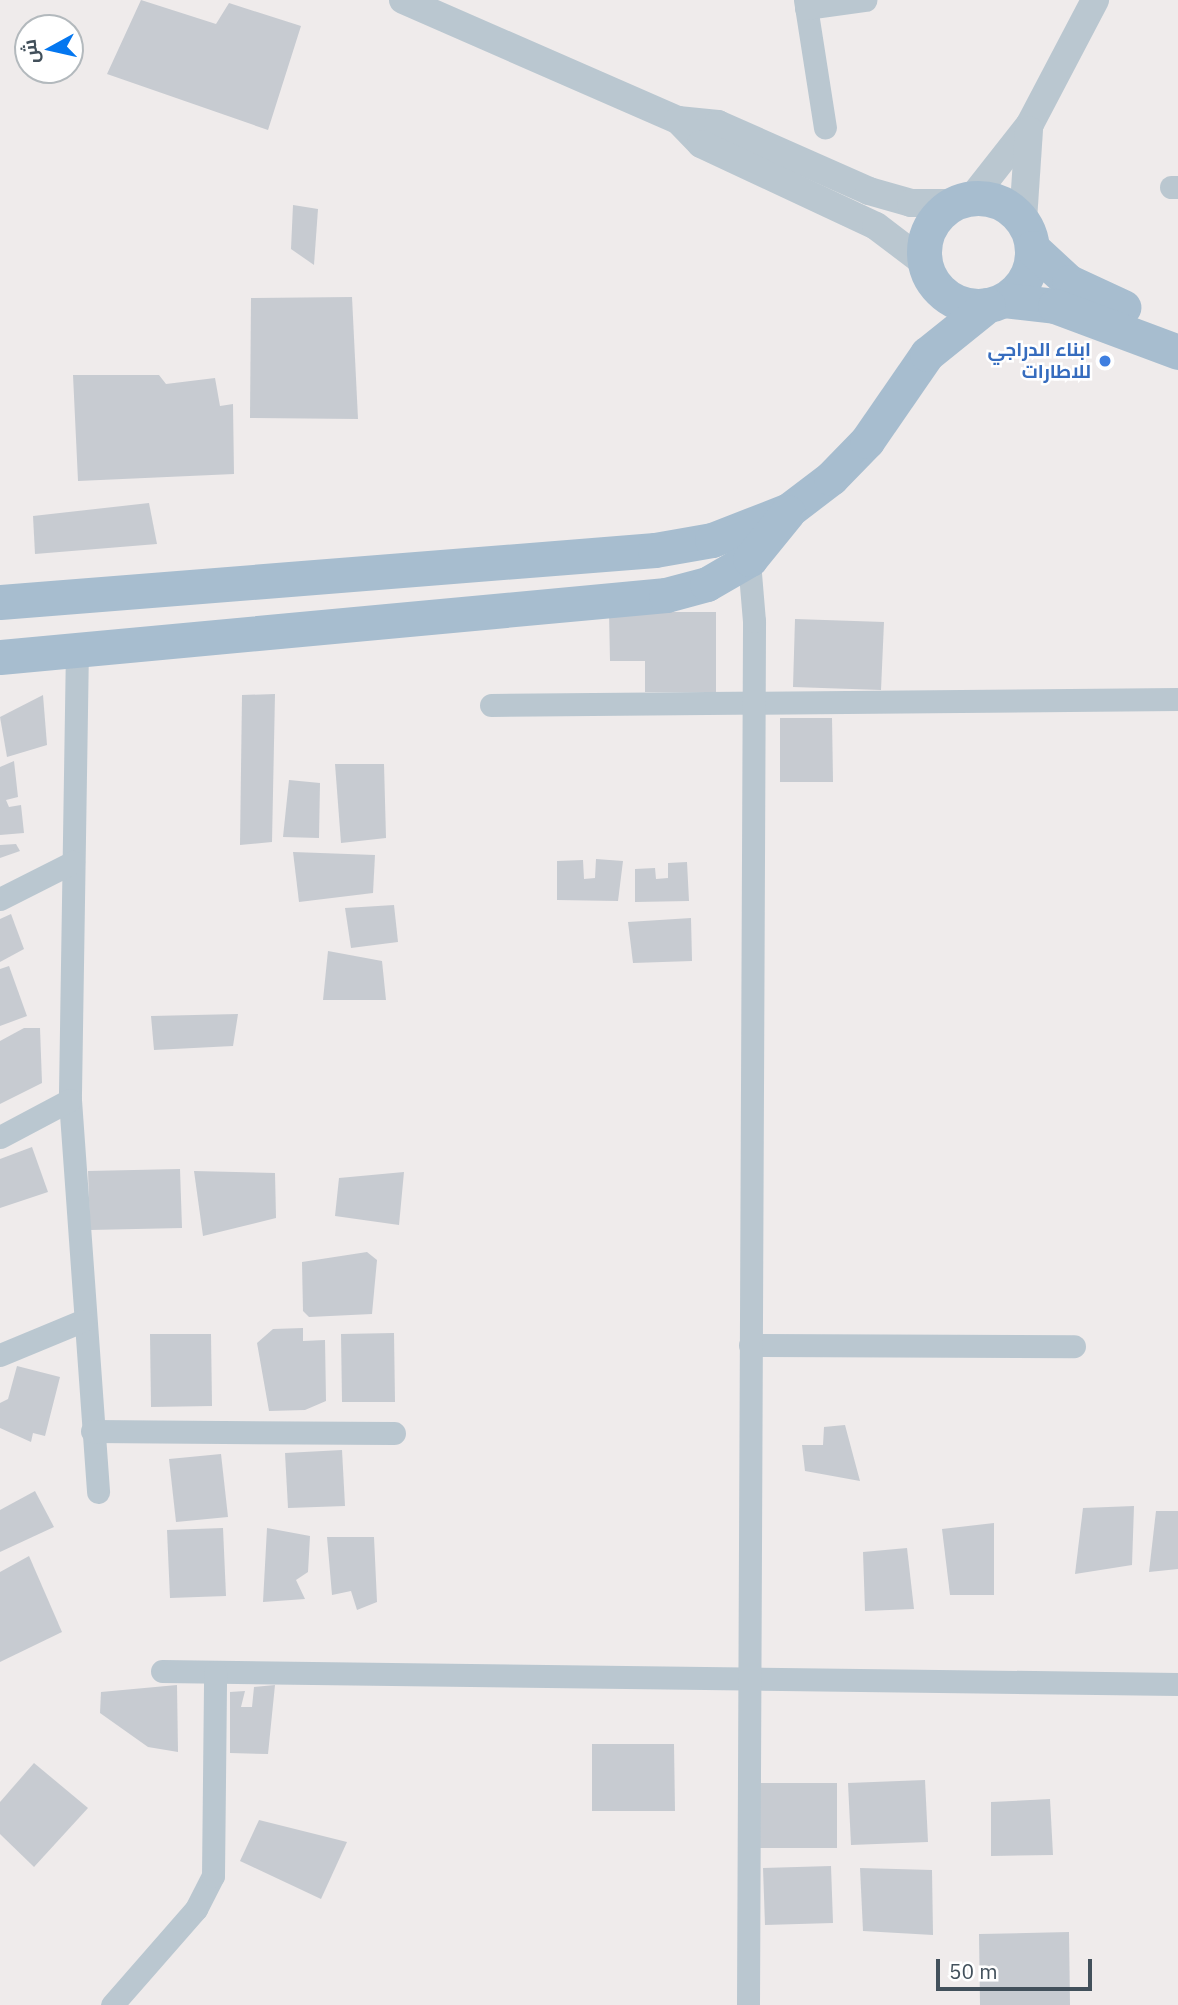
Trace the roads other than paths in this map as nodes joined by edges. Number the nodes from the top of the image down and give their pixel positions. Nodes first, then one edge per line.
1 (403, 0) edge
2 (866, 0) edge
3 (1096, 0) edge
4 (806, 4) edge
5 (678, 120) junction
6 (1030, 124) junction
7 (825, 127) dead end
8 (964, 200) junction
9 (1028, 234) junction
10 (930, 273) junction
11 (996, 302) junction
12 (1178, 329) edge
13 (1178, 352) edge
14 (927, 354) junction
15 (747, 544) junction
16 (0, 602) edge
17 (77, 647) junction
18 (0, 657) edge
19 (1178, 699) edge
20 (753, 702) junction
21 (491, 705) dead end
22 (73, 862) junction
23 (0, 899) edge
24 (70, 1100) junction
25 (0, 1136) edge
26 (82, 1321) junction
27 (750, 1345) junction
28 (1074, 1346) dead end
29 (0, 1355) edge
30 (92, 1431) junction
31 (394, 1433) dead end
32 (98, 1492) dead end
33 (162, 1671) dead end
34 (215, 1672) junction
35 (749, 1679) junction
36 (1178, 1685) edge
37 (111, 2005) edge
38 (748, 2005) edge

1 - 5 street
2 - 4 street
3 - 6 street
4 - 7 street
5 - 8 street
5 - 10 street
6 - 8 street
6 - 9 street
8 - 9 main road
8 - 10 main road
9 - 11 main road
9 - 12 main road
10 - 11 main road
10 - 14 main road
11 - 13 main road
11 - 14 main road
14 - 15 main road
15 - 16 main road
15 - 17 main road
15 - 20 street
17 - 18 main road
17 - 22 street
19 - 20 street
20 - 21 street
20 - 27 street
22 - 23 street
22 - 24 street
24 - 25 street
24 - 26 street
26 - 29 street
26 - 30 street
27 - 28 street
27 - 35 street
30 - 31 street
30 - 32 street
33 - 34 street
34 - 35 street
34 - 37 street
35 - 36 street
35 - 38 street

